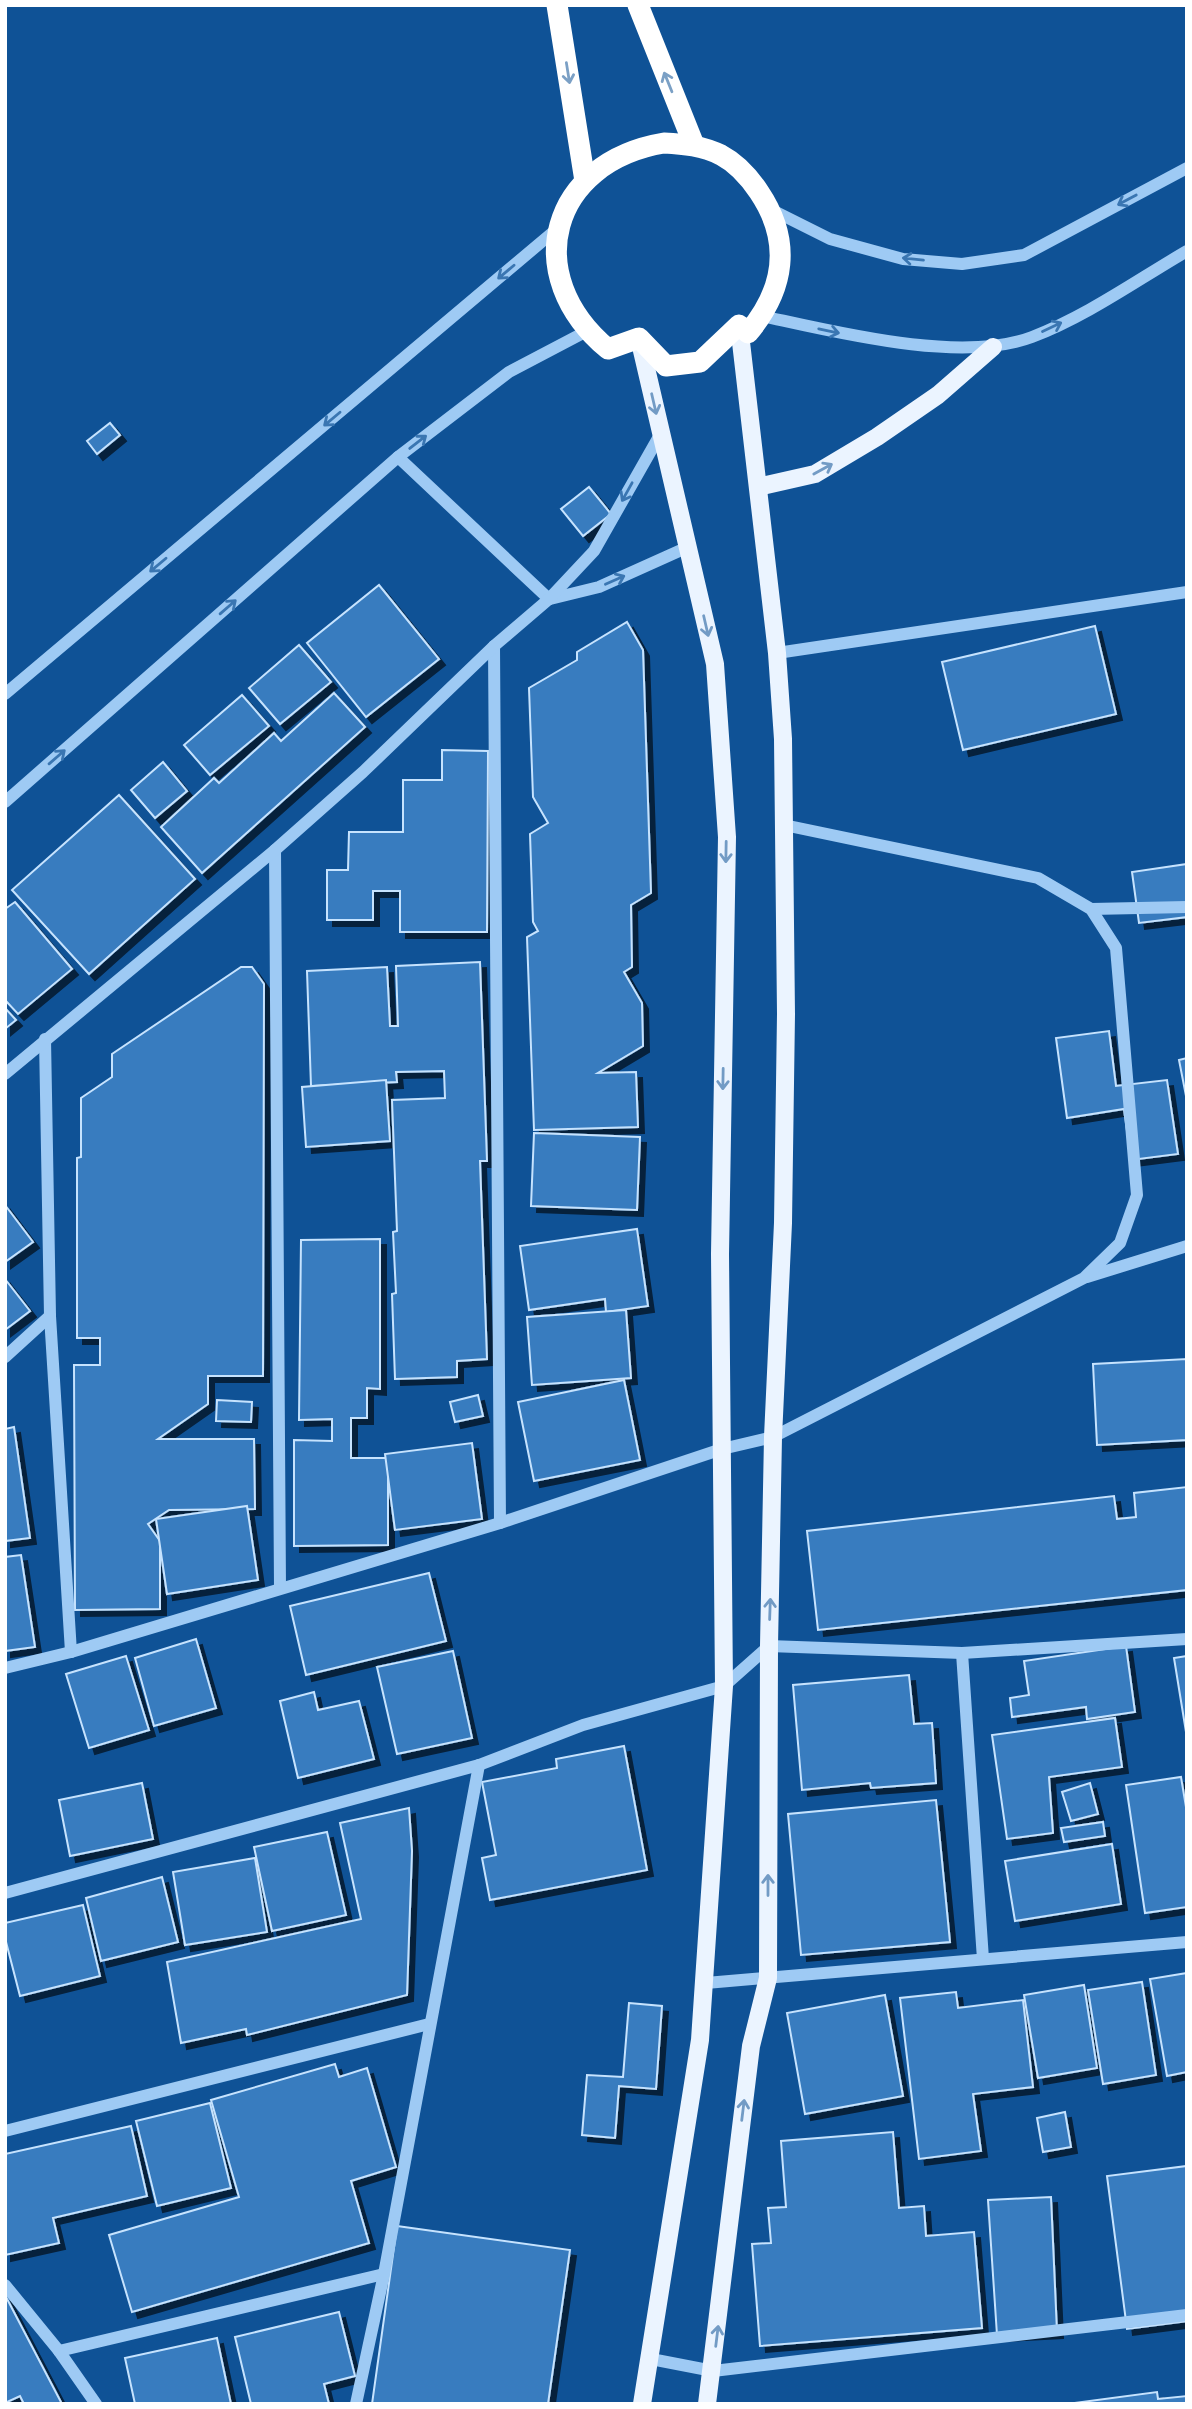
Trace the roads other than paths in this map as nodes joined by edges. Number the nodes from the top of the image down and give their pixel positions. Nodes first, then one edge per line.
1 (557, 5) edge
2 (638, 5) edge
3 (694, 145) junction
4 (1187, 168) edge
5 (585, 181) junction
6 (772, 210) junction
7 (558, 228) junction
8 (1187, 251) edge
9 (762, 316) junction
10 (739, 325) junction
11 (587, 331) junction
12 (639, 338) junction
13 (993, 347) junction
14 (661, 433) junction
15 (398, 457) junction
16 (758, 487) junction
17 (688, 547) junction
18 (1187, 592) edge
19 (549, 599) junction
20 (494, 646) junction
21 (777, 653) junction
22 (5, 694) edge
23 (5, 802) edge
24 (784, 825) junction
25 (275, 849) junction
26 (1187, 907) edge
27 (1091, 908) junction
28 (45, 1039) junction
29 (5, 1074) edge
30 (1187, 1246) edge
31 (1084, 1278) junction
32 (50, 1316) junction
33 (5, 1357) edge
34 (773, 1437) junction
35 (722, 1449) junction
36 (500, 1523) junction
37 (280, 1587) junction
38 (1187, 1639) edge
39 (769, 1646) junction
40 (71, 1652) junction
41 (962, 1653) junction
42 (5, 1668) edge
43 (724, 1686) junction
44 (479, 1765) junction
45 (5, 1893) edge
46 (1187, 1942) edge
47 (983, 1959) junction
48 (768, 1978) junction
49 (706, 1983) junction
50 (429, 2024) junction
51 (5, 2131) edge
52 (384, 2274) junction
53 (5, 2285) edge
54 (1187, 2315) edge
55 (60, 2351) junction
56 (651, 2359) junction
57 (713, 2371) junction
58 (96, 2404) edge
59 (356, 2404) edge
60 (642, 2404) edge
61 (707, 2404) edge

1 -> 5 highway
3 -> 2 highway
3 - 5 highway
3 - 6 highway
4 -> 6 street
5 - 7 highway
6 - 9 highway
7 - 11 highway
7 -> 22 street
13 -> 8 street
9 - 10 highway
9 -> 13 street
10 - 12 highway
10 - 16 main road
11 - 12 highway
15 -> 11 street
12 -> 14 main road
16 -> 13 main road
14 - 17 main road
14 -> 19 street
15 - 19 street
23 -> 15 street
16 - 21 main road
19 -> 17 street
17 -> 35 main road
18 - 21 street
19 - 20 street
20 - 25 street
20 - 36 street
21 - 24 main road
24 - 27 street
24 - 34 main road
25 - 28 street
25 - 37 street
26 - 27 street
27 - 31 street
28 - 29 street
28 - 32 street
30 - 31 street
31 - 34 street
32 - 33 street
32 - 40 street
34 - 35 street
39 -> 34 main road
35 - 36 street
35 - 43 main road
36 - 37 street
37 - 40 street
38 - 41 street
39 - 41 street
39 - 43 street
48 -> 39 main road
40 - 42 street
41 - 47 street
43 - 44 street
43 - 49 main road
44 - 45 street
44 - 50 street
46 - 47 street
47 - 48 street
48 - 49 street
57 -> 48 main road
49 - 56 main road
50 - 51 street
50 - 52 street
52 - 55 street
52 - 59 street
53 - 55 street
54 - 57 street
55 - 58 street
56 - 57 street
56 - 60 main road
57 - 61 main road

